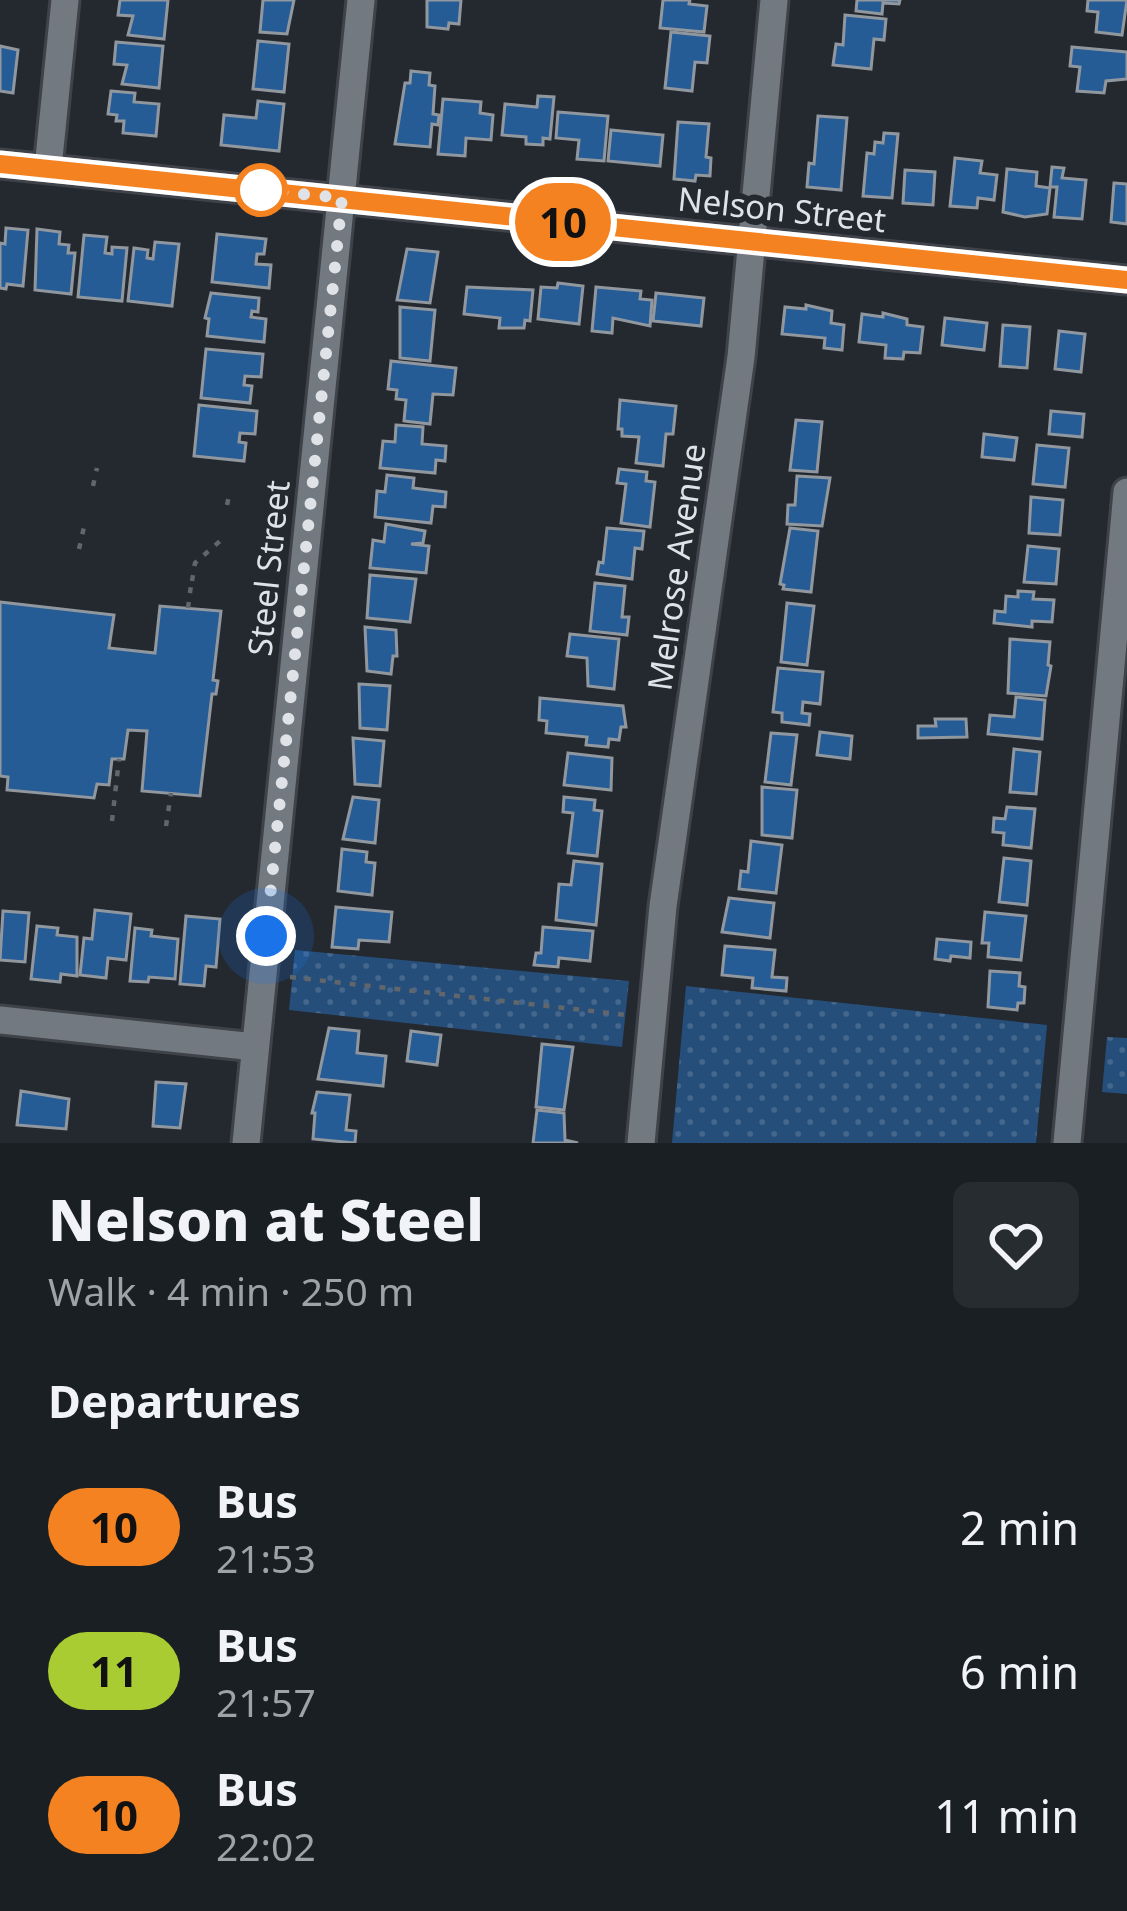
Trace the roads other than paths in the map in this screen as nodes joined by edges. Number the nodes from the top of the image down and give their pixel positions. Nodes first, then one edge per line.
1 (65, 0) edge
2 (361, 0) edge
3 (774, 0) edge
4 (0, 164) edge
5 (48, 168) junction
6 (342, 198) junction
7 (753, 243) junction
8 (1127, 280) edge
9 (1127, 493) edge
10 (0, 1020) edge
11 (255, 1047) junction
12 (246, 1143) edge
13 (641, 1143) edge
14 (1066, 1143) edge

1 - 5 street
2 - 6 street, Steel Street
3 - 7 street, Melrose Avenue
4 - 5 street, Nelson Street
5 - 6 street, Nelson Street
6 - 7 street, Nelson Street
6 - 11 street, Steel Street
7 - 8 street, Nelson Street
7 - 13 street, Melrose Avenue
9 - 14 street
10 - 11 street
11 - 12 street, Steel Street

